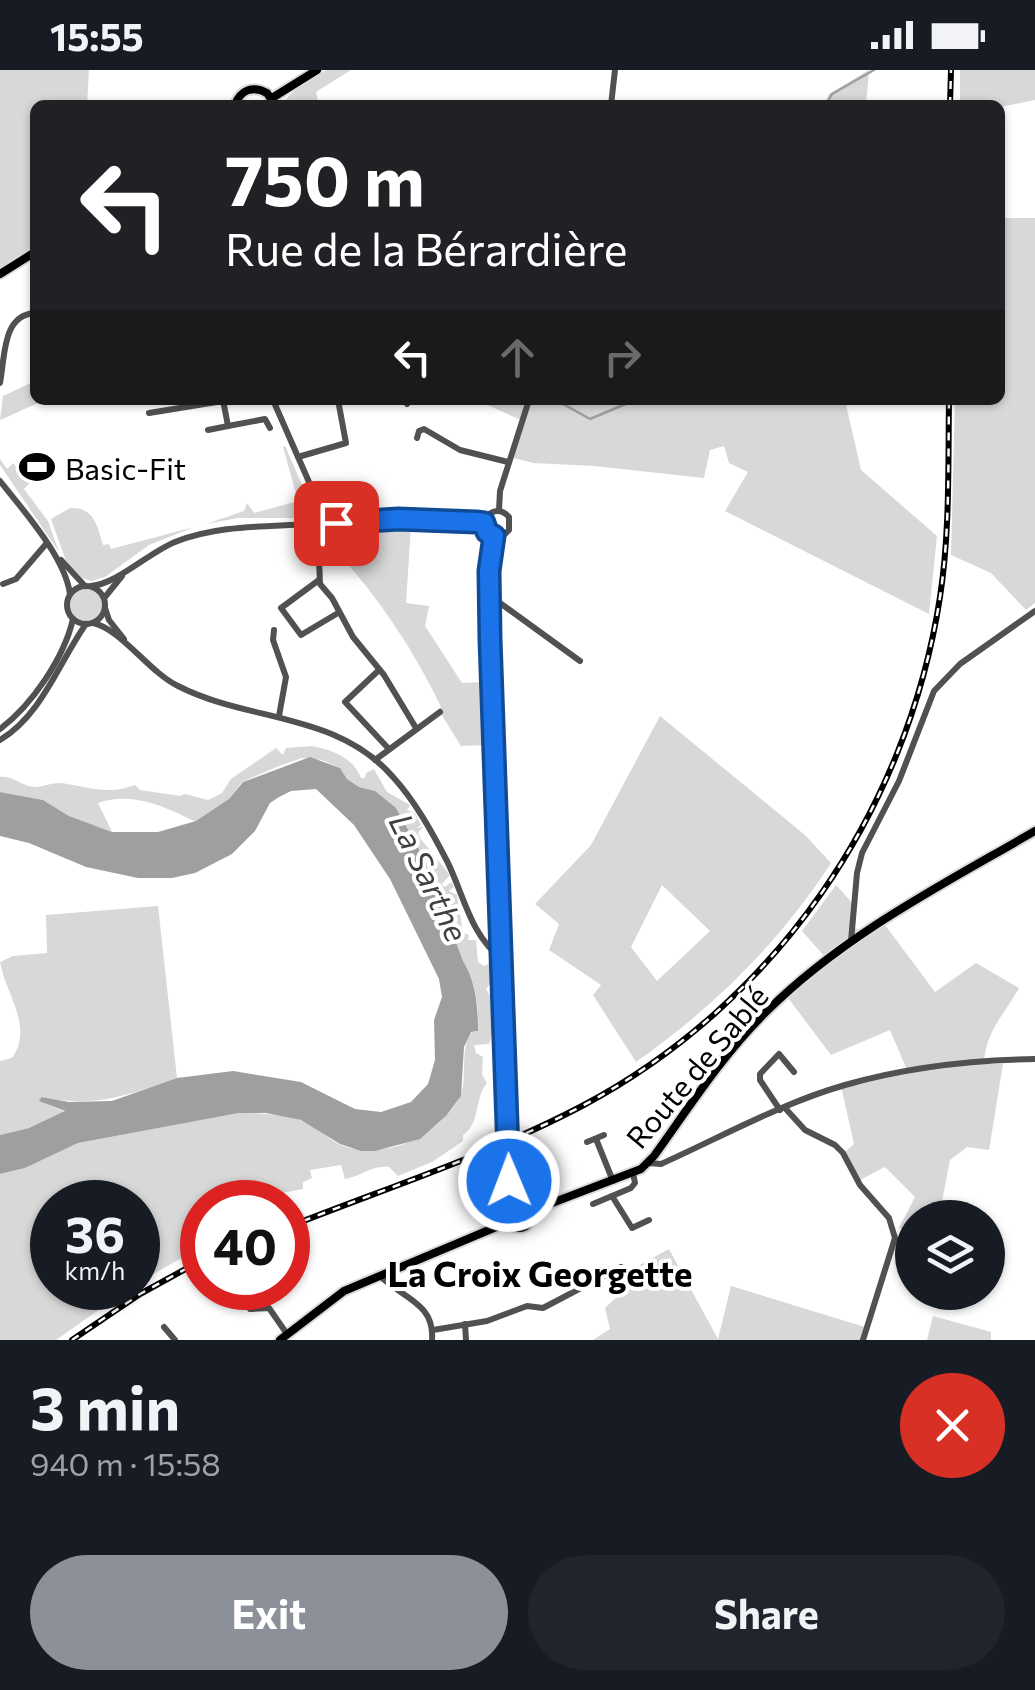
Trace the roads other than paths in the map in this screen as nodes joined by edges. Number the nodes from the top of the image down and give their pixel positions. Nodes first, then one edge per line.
1 (316, 70) edge
2 (615, 70) edge
3 (237, 100) edge
4 (272, 100) edge
5 (274, 100) edge
6 (612, 100) edge
7 (30, 255) edge
8 (0, 274) edge
9 (30, 313) edge
10 (0, 383) edge
11 (197, 405) edge
12 (226, 405) edge
13 (275, 405) edge
14 (339, 405) edge
15 (526, 405) edge
16 (150, 413) dead end
17 (228, 426) junction
18 (270, 428) dead end
19 (208, 430) dead end
20 (416, 438) dead end
21 (298, 457) junction
22 (508, 462) junction
23 (0, 481) edge
24 (499, 510) junction
25 (318, 514) junction
26 (328, 523) junction
27 (484, 523) junction
28 (309, 524) junction
29 (318, 533) junction
30 (41, 536) junction
31 (494, 536) junction
32 (46, 544) junction
33 (137, 562) junction
34 (319, 580) junction
35 (3, 584) dead end
36 (88, 586) junction
37 (70, 594) junction
38 (490, 595) junction
39 (104, 604) junction
40 (1035, 611) edge
41 (338, 613) junction
42 (73, 619) junction
43 (89, 623) junction
44 (274, 630) dead end
45 (137, 656) junction
46 (580, 661) dead end
47 (379, 670) junction
48 (440, 712) dead end
49 (278, 716) junction
50 (21, 719) dead end
51 (416, 728) junction
52 (0, 735) edge
53 (388, 748) junction
54 (374, 760) junction
55 (1035, 831) edge
56 (851, 941) junction
57 (503, 960) junction
58 (1035, 1058) edge
59 (794, 1072) dead end
60 (783, 1109) junction
61 (604, 1135) dead end
62 (596, 1139) junction
63 (587, 1142) dead end
64 (648, 1163) junction
65 (633, 1172) junction
66 (613, 1181) junction
67 (612, 1196) junction
68 (514, 1203) junction
69 (594, 1204) dead end
70 (531, 1211) junction
71 (649, 1220) dead end
72 (508, 1222) junction
73 (621, 1267) dead end
74 (379, 1275) junction
75 (271, 1310) edge
76 (464, 1324) junction
77 (164, 1328) dead end
78 (433, 1330) junction
79 (284, 1337) edge
80 (175, 1340) edge
81 (432, 1340) edge
82 (466, 1340) edge
83 (864, 1340) edge

1 - 5 main road
2 - 6 street
3 - 4 main road
7 - 8 main road
9 - 10 street
11 - 16 street
12 - 17 street
13 - 21 street
14 - 21 street
15 - 22 street
17 - 18 street
17 - 19 street
20 - 22 street
21 - 25 street
22 - 24 street
23 - 30 street
24 - 27 street
24 - 31 street
25 - 26 street
25 - 28 street
26 - 27 street
26 - 29 street
27 - 31 street
28 - 29 street
28 - 33 street
29 - 34 street
30 - 32 street
30 - 36 street
31 - 38 street
32 - 35 street
32 - 37 street
33 - 36 street
33 - 39 street
34 - 41 street
34 - 41 street
36 - 37 street
36 - 39 street
37 - 42 street
38 - 46 street
38 - 57 street
39 - 43 street
39 - 45 street
40 - 56 street
41 - 47 street
42 - 43 street
42 - 52 street
43 - 45 street
43 - 52 street
44 - 49 street
45 - 49 street
47 - 51 street
47 - 53 street
48 - 51 street
49 - 54 street
50 - 52 street
51 - 53 street
53 - 54 street
54 - 57 street
55 - 56 main road, Route de Sablé
56 - 64 main road, Route de Sablé
57 - 68 street, bridge
58 - 60 street
59 - 60 street
60 - 64 street
60 - 83 street
61 - 62 street
62 - 63 street
62 - 66 street
64 - 65 main road, Route de Sablé
65 - 66 main road, Route de Sablé
65 - 67 street
66 - 70 main road, Route de Sablé
67 - 69 street
67 - 71 street
68 - 70 main road
68 - 72 main road
70 - 72 main road
72 - 74 main road
73 - 76 street
74 - 78 street
74 - 79 main road
75 - 79 street
76 - 78 street
76 - 82 street
77 - 80 street
78 - 81 street

